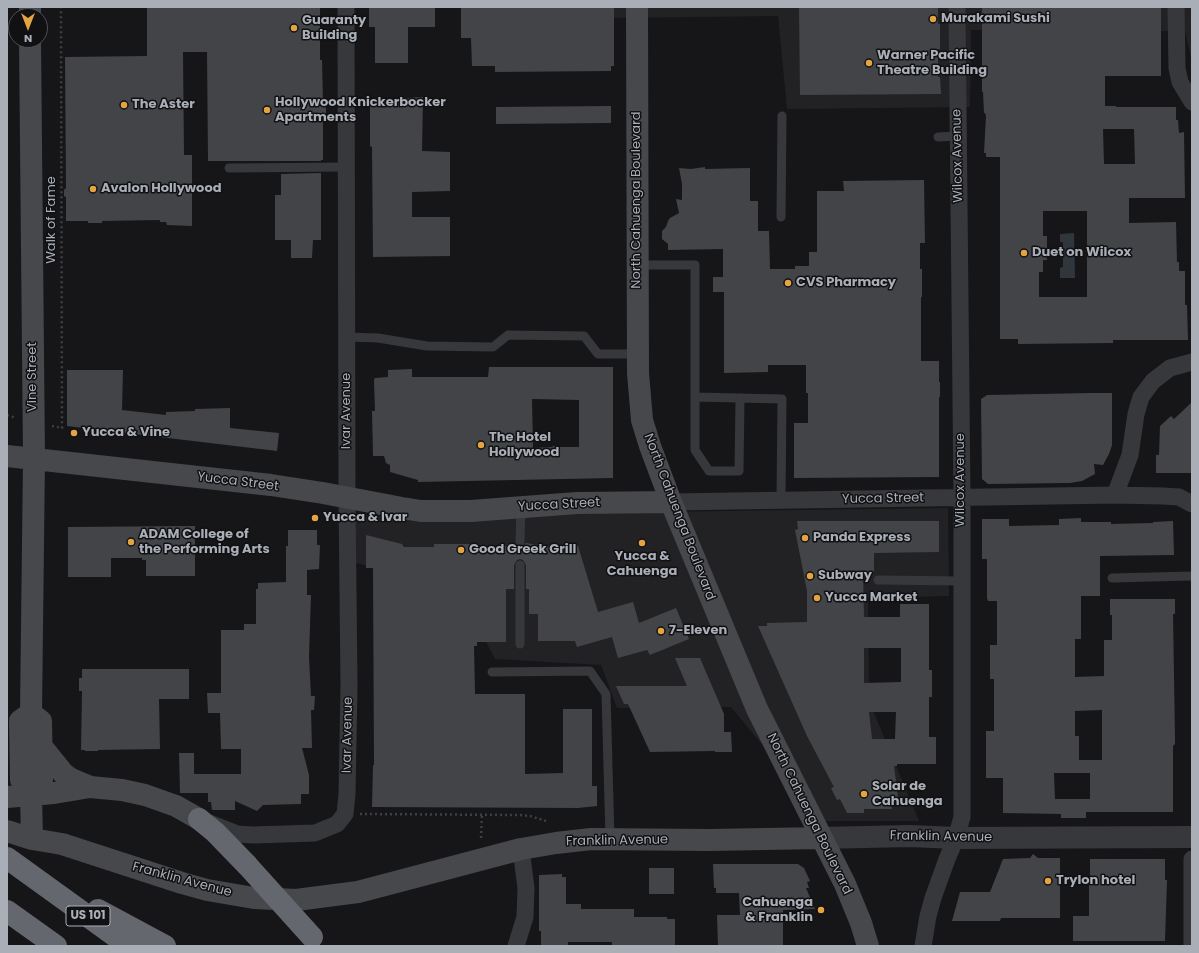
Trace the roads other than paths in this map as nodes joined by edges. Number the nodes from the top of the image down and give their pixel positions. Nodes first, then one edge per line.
1 (346, 7) edge
2 (636, 7) edge
3 (957, 7) edge
4 (1176, 7) edge
5 (30, 48) edge
6 (1192, 102) edge
7 (782, 116) dead end
8 (958, 136) junction
9 (938, 137) dead end
10 (347, 167) junction
11 (229, 168) dead end
12 (781, 217) dead end
13 (638, 266) junction
14 (347, 337) junction
15 (638, 354) junction
16 (1192, 362) edge
17 (696, 398) junction
18 (740, 398) junction
19 (7, 456) edge
20 (34, 458) junction
21 (1115, 495) junction
22 (347, 498) junction
23 (962, 498) junction
24 (781, 500) junction
25 (670, 502) junction
26 (1192, 504) edge
27 (521, 507) junction
28 (520, 542) dead end
29 (520, 565) dead end
30 (1192, 576) edge
31 (1112, 578) dead end
32 (878, 580) dead end
33 (962, 581) junction
34 (520, 644) dead end
35 (492, 672) dead end
36 (31, 713) junction
37 (42, 747) junction
38 (90, 787) junction
39 (31, 795) junction
40 (7, 797) edge
41 (199, 819) junction
42 (7, 831) edge
43 (1192, 837) edge
44 (821, 838) junction
45 (956, 838) junction
46 (32, 839) junction
47 (610, 840) junction
48 (7, 844) edge
49 (522, 849) junction
50 (7, 858) edge
51 (1192, 859) edge
52 (46, 886) junction
53 (7, 911) edge
54 (316, 942) edge
55 (56, 946) edge
56 (129, 946) edge
57 (165, 946) edge
58 (516, 946) edge
59 (868, 946) edge
60 (923, 946) edge
61 (1192, 946) edge

1 - 10 street, Ivar Avenue
2 - 13 main road, North Cahuenga Boulevard
3 - 8 street, Wilcox Avenue
4 - 6 street
5 - 20 main road, Vine Street
7 - 12 lane
8 - 9 lane
8 - 23 street, Wilcox Avenue
10 - 11 lane
10 - 14 street, Ivar Avenue
13 - 15 main road, North Cahuenga Boulevard
13 - 17 lane
14 - 15 lane
14 - 22 street, Ivar Avenue
15 - 25 main road, North Cahuenga Boulevard
16 - 21 street
17 - 18 lane
17 - 18 lane
18 - 24 lane
19 - 20 main road, Yucca Street
20 - 22 main road, Yucca Street
20 - 36 main road, Vine Street
21 - 23 street, Yucca Street
21 - 26 street, Yucca Street
22 - 27 main road, Yucca Street
22 - 41 street, Ivar Avenue
23 - 24 street, Yucca Street
23 - 33 street, Wilcox Avenue
24 - 25 street, Yucca Street
25 - 27 main road, Yucca Street
25 - 44 main road, North Cahuenga Boulevard
27 - 28 lane
29 - 34 lane
30 - 31 lane
32 - 33 lane
33 - 45 street, Wilcox Avenue
35 - 47 lane
36 - 37 main road
36 - 39 main road
37 - 38 main road
37 - 39 main road
38 - 39 main road
38 - 41 main road
39 - 40 main road
39 - 46 main road
41 - 54 highway, bridge
42 - 46 main road, Franklin Avenue
43 - 45 street, Franklin Avenue
44 - 45 street, Franklin Avenue
44 - 47 main road, Franklin Avenue
44 - 59 main road, North Cahuenga Boulevard
45 - 60 street, Wilcox Avenue
46 - 48 main road, Franklin Avenue
46 - 49 main road, Franklin Avenue
47 - 49 main road, Franklin Avenue
49 - 58 street
50 - 52 highway, US 101
51 - 61 street
52 - 56 highway, US 101
52 - 57 highway
53 - 55 highway

